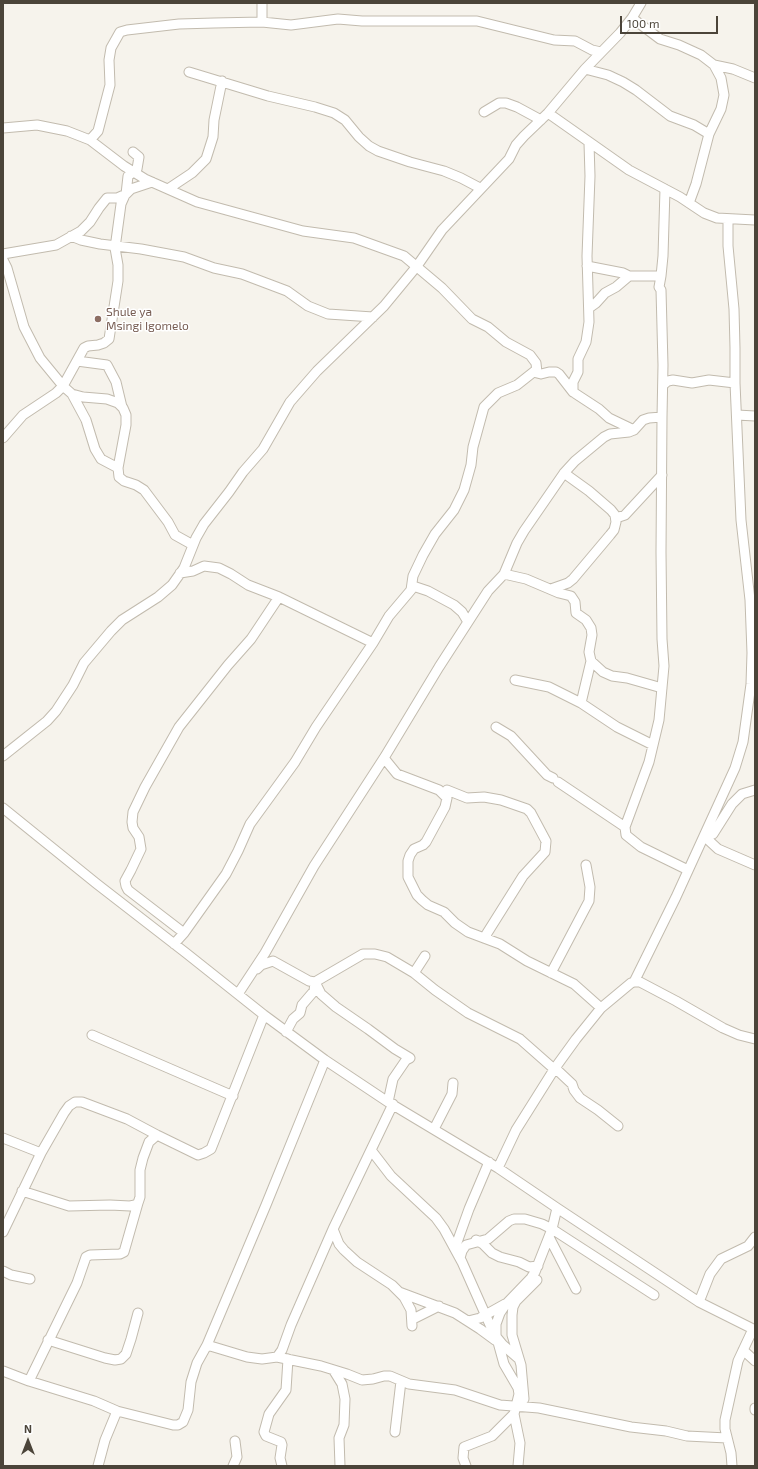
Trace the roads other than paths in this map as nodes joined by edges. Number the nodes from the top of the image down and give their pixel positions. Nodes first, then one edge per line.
1 (262, 3) edge
2 (641, 3) edge
3 (632, 18) junction
4 (262, 22) junction
5 (601, 52) junction
6 (714, 65) junction
7 (585, 69) junction
8 (189, 72) dead end
9 (755, 78) edge
10 (222, 82) junction
11 (484, 112) dead end
12 (548, 113) junction
13 (541, 120) junction
14 (3, 128) edge
15 (709, 134) junction
16 (90, 140) junction
17 (589, 142) junction
18 (133, 152) dead end
19 (134, 171) junction
20 (152, 182) junction
21 (480, 188) junction
22 (665, 189) junction
23 (168, 190) junction
24 (126, 194) junction
25 (689, 203) junction
26 (728, 219) junction
27 (755, 220) edge
28 (71, 236) junction
29 (116, 246) junction
30 (3, 254) edge
31 (3, 260) edge
32 (417, 266) junction
33 (587, 266) junction
34 (629, 276) junction
35 (660, 276) junction
36 (589, 308) junction
37 (373, 317) junction
38 (77, 361) junction
39 (536, 370) junction
40 (735, 383) junction
41 (663, 385) junction
42 (63, 386) junction
43 (574, 392) junction
44 (72, 394) junction
45 (122, 407) junction
46 (737, 415) junction
47 (755, 416) edge
48 (662, 417) junction
49 (634, 430) junction
50 (3, 438) edge
51 (118, 468) junction
52 (564, 473) junction
53 (662, 475) junction
54 (616, 518) junction
55 (193, 544) junction
56 (180, 573) junction
57 (504, 574) junction
58 (412, 586) junction
59 (551, 589) junction
60 (279, 597) junction
61 (468, 622) junction
62 (373, 643) junction
63 (591, 661) junction
64 (755, 675) edge
65 (515, 680) dead end
66 (751, 684) junction
67 (662, 688) junction
68 (581, 703) junction
69 (496, 727) dead end
70 (653, 745) junction
71 (3, 756) edge
72 (384, 758) junction
73 (447, 790) dead end
74 (755, 790) edge
75 (3, 808) edge
76 (625, 827) junction
77 (704, 836) junction
78 (586, 865) dead end
79 (755, 865) edge
80 (688, 870) junction
81 (184, 933) junction
82 (484, 938) junction
83 (174, 944) junction
84 (425, 956) dead end
85 (414, 972) junction
86 (551, 973) junction
87 (249, 978) junction
88 (315, 982) junction
89 (634, 982) junction
90 (238, 994) junction
91 (601, 1008) junction
92 (264, 1015) junction
93 (286, 1032) junction
94 (92, 1036) dead end
95 (755, 1039) edge
96 (325, 1060) junction
97 (554, 1068) junction
98 (453, 1083) dead end
99 (233, 1096) junction
100 (391, 1103) junction
101 (618, 1126) dead end
102 (434, 1129) junction
103 (156, 1135) junction
104 (3, 1138) edge
105 (371, 1150) junction
106 (40, 1153) junction
107 (489, 1162) junction
108 (498, 1168) junction
109 (22, 1191) junction
110 (138, 1203) junction
111 (557, 1208) junction
112 (6, 1218) edge
113 (333, 1229) junction
114 (3, 1232) edge
115 (459, 1236) junction
116 (549, 1236) junction
117 (755, 1237) edge
118 (479, 1242) junction
119 (455, 1248) junction
120 (460, 1258) junction
121 (538, 1266) junction
122 (3, 1271) edge
123 (30, 1279) dead end
124 (576, 1289) dead end
125 (399, 1292) junction
126 (654, 1295) dead end
127 (699, 1302) junction
128 (506, 1304) junction
129 (439, 1306) junction
130 (138, 1313) dead end
131 (484, 1316) junction
132 (468, 1321) junction
133 (754, 1329) edge
134 (48, 1340) junction
135 (498, 1341) junction
136 (207, 1345) junction
137 (743, 1350) junction
138 (278, 1357) junction
139 (518, 1358) junction
140 (288, 1359) junction
141 (755, 1360) edge
142 (3, 1371) edge
143 (334, 1371) junction
144 (29, 1381) junction
145 (402, 1381) junction
146 (518, 1408) junction
147 (117, 1411) junction
148 (395, 1432) dead end
149 (727, 1438) junction
150 (235, 1441) dead end
151 (98, 1466) edge
152 (233, 1466) edge
153 (282, 1466) edge
154 (340, 1466) edge
155 (466, 1466) edge
156 (518, 1466) edge
157 (732, 1466) edge

1 - 4 street
2 - 3 street
3 - 5 street
3 - 6 street
4 - 5 street
4 - 16 street
5 - 7 street
6 - 9 street
6 - 15 street
7 - 12 street
7 - 15 street
8 - 10 street
10 - 21 street
10 - 23 street
11 - 13 street
12 - 13 street
12 - 17 street
13 - 21 street
14 - 16 street
15 - 25 street
16 - 19 street
17 - 22 street
17 - 33 street
18 - 19 street
19 - 20 street
19 - 24 street
20 - 23 street
20 - 24 street
21 - 32 street
22 - 25 street
22 - 35 street
23 - 32 street
24 - 28 street
24 - 29 street
25 - 26 street
26 - 27 street
26 - 40 street
28 - 29 street
28 - 30 street
29 - 37 street
29 - 38 street
31 - 42 street
32 - 37 street
32 - 39 street
33 - 34 street
33 - 36 street
34 - 35 street
34 - 36 street
35 - 41 street
36 - 43 street
37 - 55 street
38 - 42 street
38 - 45 street
39 - 43 street
39 - 58 street
40 - 41 street
40 - 46 street
41 - 48 street
42 - 44 street
42 - 50 street
43 - 49 street
44 - 45 street
44 - 51 street
45 - 51 street
46 - 47 street
46 - 66 street
48 - 49 street
48 - 53 street
49 - 52 street
51 - 55 street
52 - 54 street
52 - 57 street
53 - 54 street
53 - 67 street
54 - 59 street
55 - 56 street
56 - 60 street
56 - 71 street
57 - 59 street
57 - 61 street
58 - 61 street
58 - 62 street
59 - 63 street
60 - 62 street
60 - 81 street
61 - 72 street
62 - 81 street
63 - 67 street
63 - 68 street
64 - 66 street
65 - 68 street
66 - 77 street
67 - 70 street
68 - 70 street
69 - 76 street
70 - 76 street
72 - 82 street
72 - 87 street
73 - 82 street
74 - 77 street
75 - 83 street
76 - 80 street
77 - 79 street
77 - 80 street
78 - 86 street
80 - 89 street
81 - 83 street
82 - 86 street
83 - 90 street
84 - 85 street
85 - 88 street
85 - 97 street
86 - 91 street
87 - 88 street
87 - 90 street
88 - 93 street
88 - 100 street
89 - 91 street
89 - 95 street
90 - 92 street
91 - 97 street
92 - 93 street
92 - 99 street
93 - 96 street
94 - 99 street
96 - 100 street
96 - 136 street
97 - 101 street
97 - 108 street
98 - 102 street
99 - 103 street
100 - 102 street
100 - 105 street
102 - 107 street
103 - 106 street
103 - 110 street
104 - 106 street
105 - 113 street
105 - 119 street
106 - 109 street
107 - 108 street
107 - 115 street
108 - 111 street
109 - 110 street
109 - 112 street
110 - 134 street
111 - 116 street
111 - 127 street
112 - 114 street
113 - 125 street
113 - 138 street
115 - 118 street
115 - 119 street
116 - 118 street
116 - 121 street
116 - 124 street
116 - 126 street
116 - 139 street
117 - 127 street
118 - 120 street
118 - 121 street
119 - 120 street
120 - 131 street
121 - 128 street
122 - 123 street
125 - 129 street
125 - 129 street
127 - 133 street
128 - 131 street
128 - 135 street
129 - 132 street
130 - 134 street
131 - 132 street
131 - 135 street
132 - 135 street
133 - 137 street
134 - 144 street
135 - 139 street
135 - 146 street
136 - 138 street
136 - 147 street
137 - 141 street
137 - 149 street
138 - 140 street
139 - 146 street
140 - 143 street
140 - 153 street
142 - 144 street
143 - 145 street
143 - 154 street
144 - 147 street
145 - 146 street
145 - 148 street
146 - 149 street
146 - 155 street
146 - 156 street
147 - 151 street
149 - 157 street
150 - 152 street

